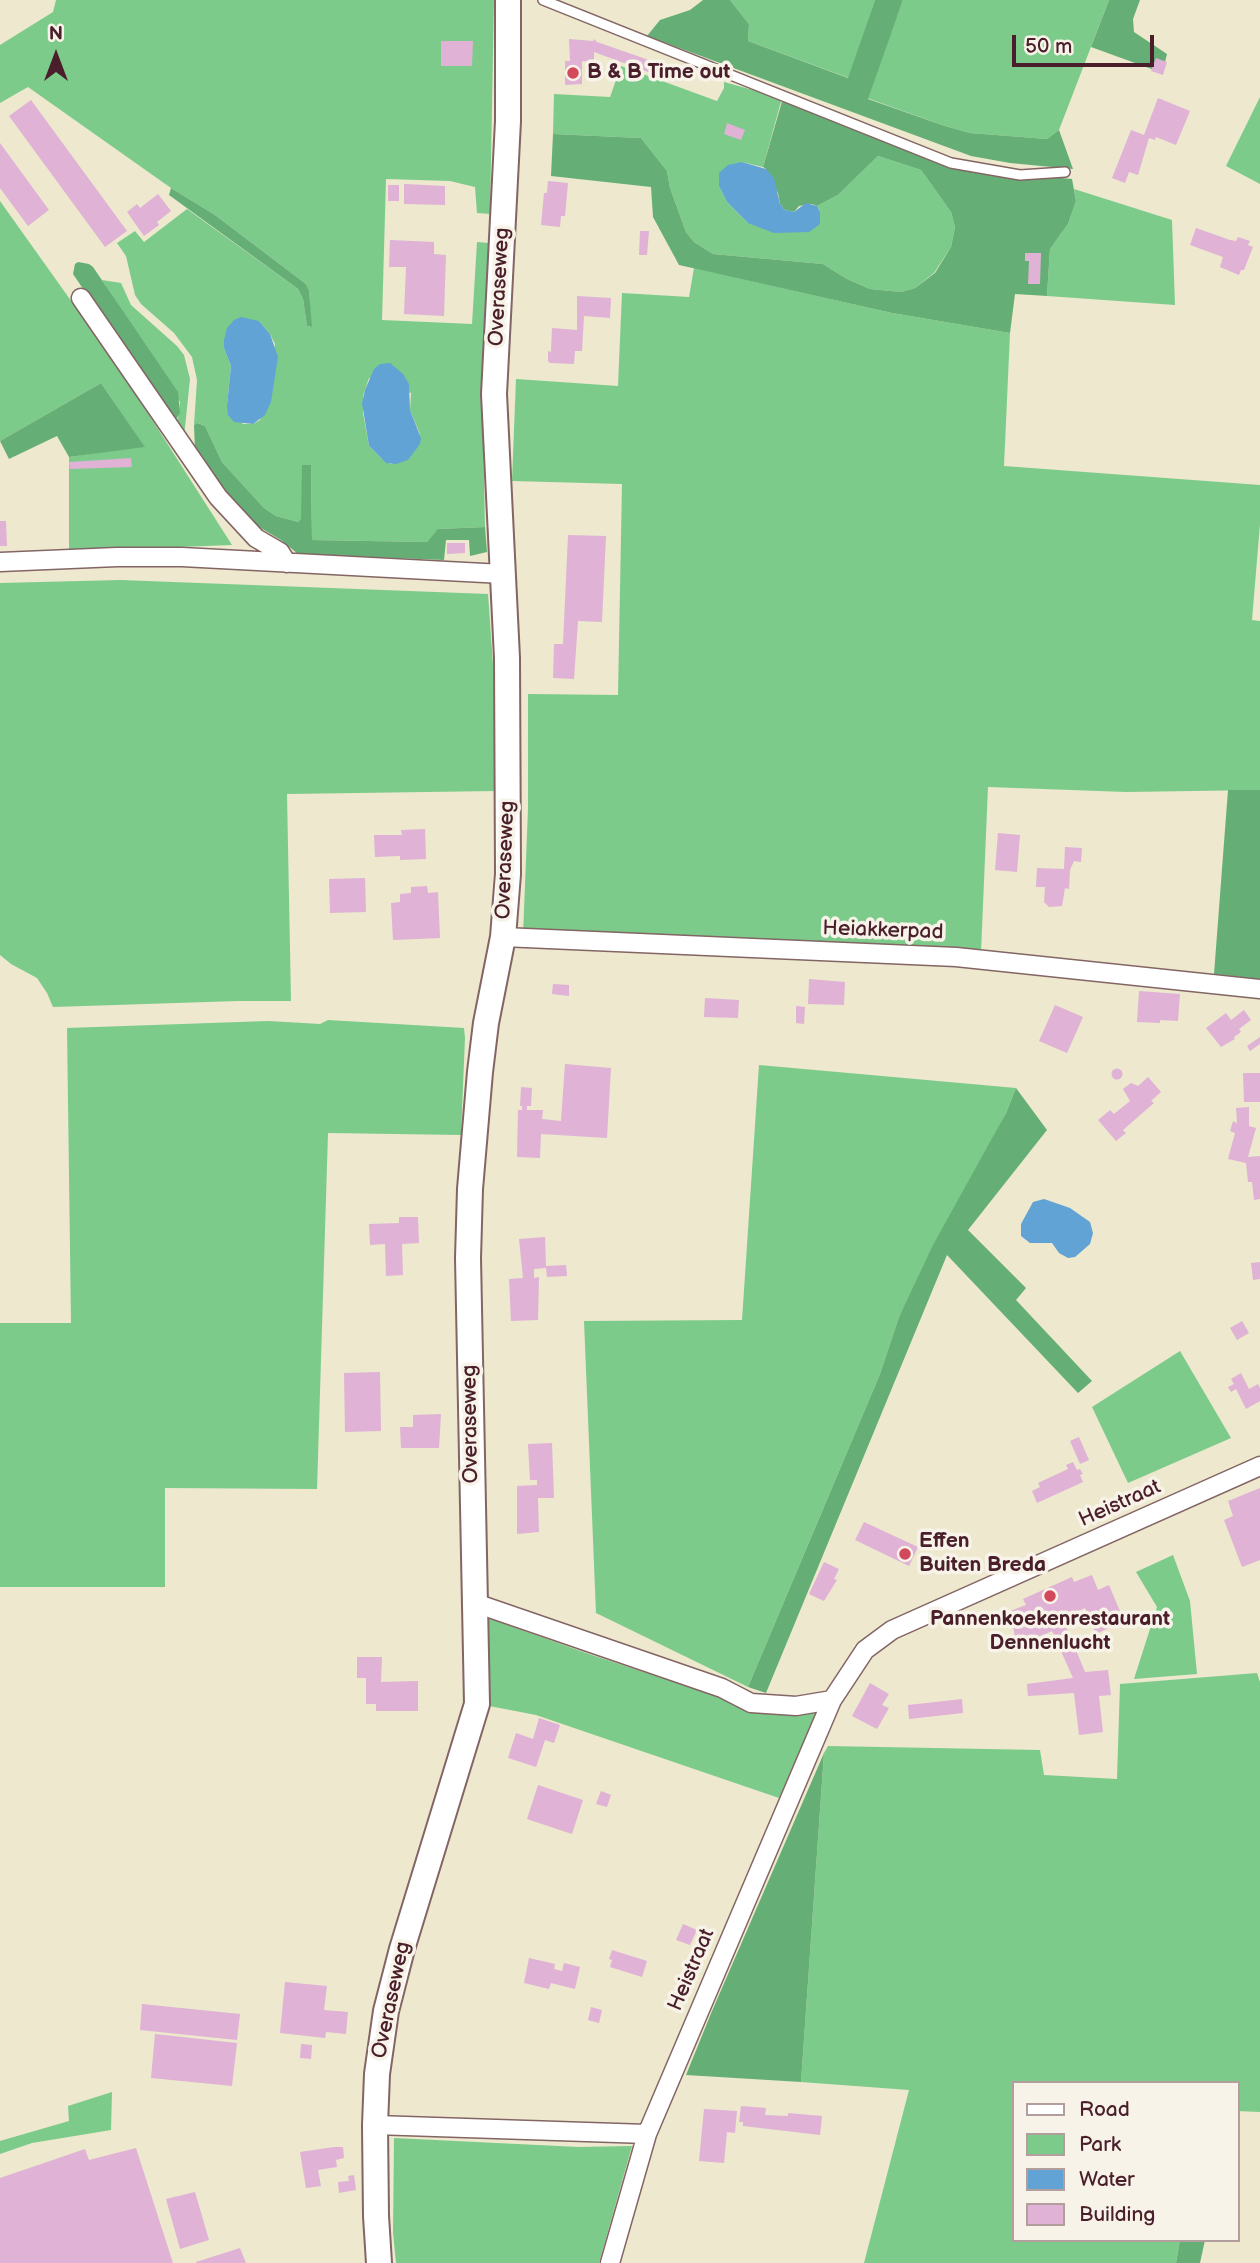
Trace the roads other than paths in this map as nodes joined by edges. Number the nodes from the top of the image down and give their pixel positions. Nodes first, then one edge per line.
1 (508, 0) edge
2 (543, 0) edge
3 (1065, 172) dead end
4 (81, 298) dead end
5 (0, 562) edge
6 (287, 563) junction
7 (503, 574) junction
8 (503, 937) junction
9 (1260, 989) edge
10 (1260, 1466) edge
11 (475, 1603) junction
12 (832, 1700) junction
13 (375, 2125) junction
14 (648, 2134) junction
15 (379, 2263) edge
16 (610, 2263) edge

1 - 7 street, Overaseweg
2 - 3 lane
4 - 6 street
5 - 6 street
6 - 7 street
7 - 8 street, Overaseweg
8 - 9 street, Heiakkerpad
8 - 11 street, Overaseweg
10 - 12 street, Heistraat
11 - 12 street
11 - 13 street, Overaseweg
12 - 14 street, Heistraat
13 - 14 street
13 - 15 street, Overaseweg
14 - 16 street, Heistraat

